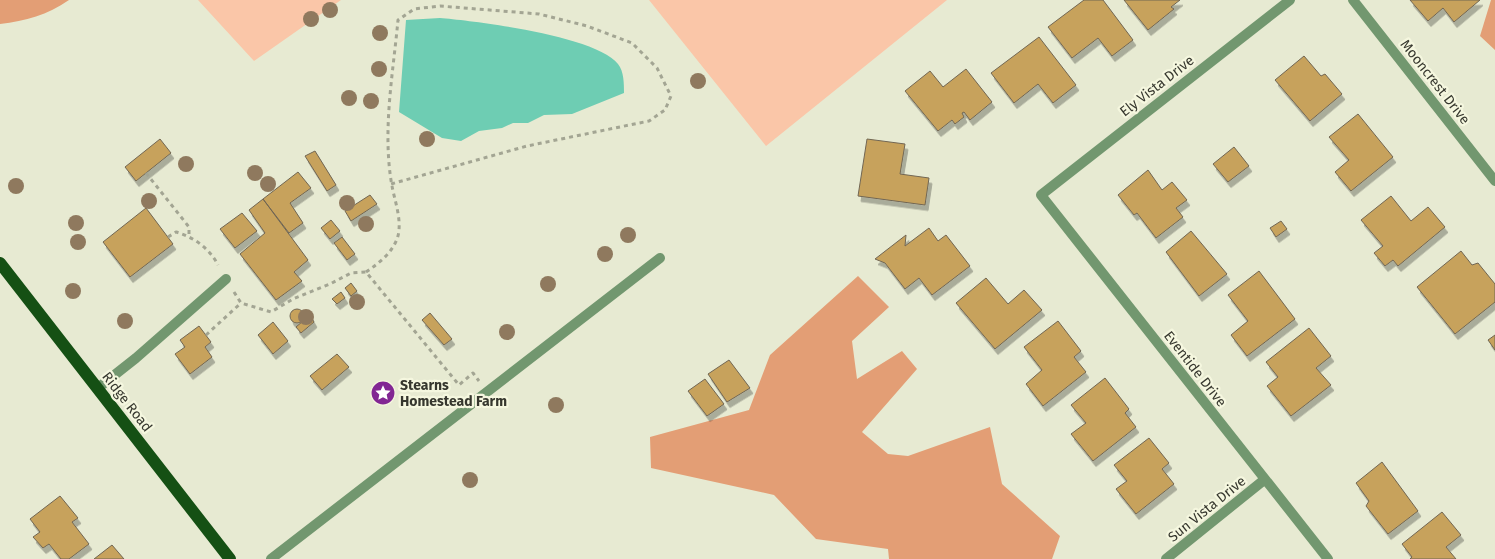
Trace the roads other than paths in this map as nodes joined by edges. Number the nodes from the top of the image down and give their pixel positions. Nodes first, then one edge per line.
1 (1290, 0) edge
2 (1353, 0) edge
3 (1495, 181) edge
4 (1041, 194) joint
5 (660, 258) dead end
6 (0, 263) edge
7 (226, 279) road end
8 (98, 388) junction
9 (1264, 480) junction
10 (230, 559) edge
11 (271, 559) edge
12 (1166, 559) edge
13 (1328, 559) edge

1 - 4 street, Ely Vista Drive
2 - 3 street, Mooncrest Drive
4 - 9 street, Eventide Drive
5 - 11 street
6 - 8 main road, Ridge Road
7 - 8 street
8 - 10 main road, Ridge Road
9 - 12 street, Sun Vista Drive
9 - 13 street, Eventide Drive

